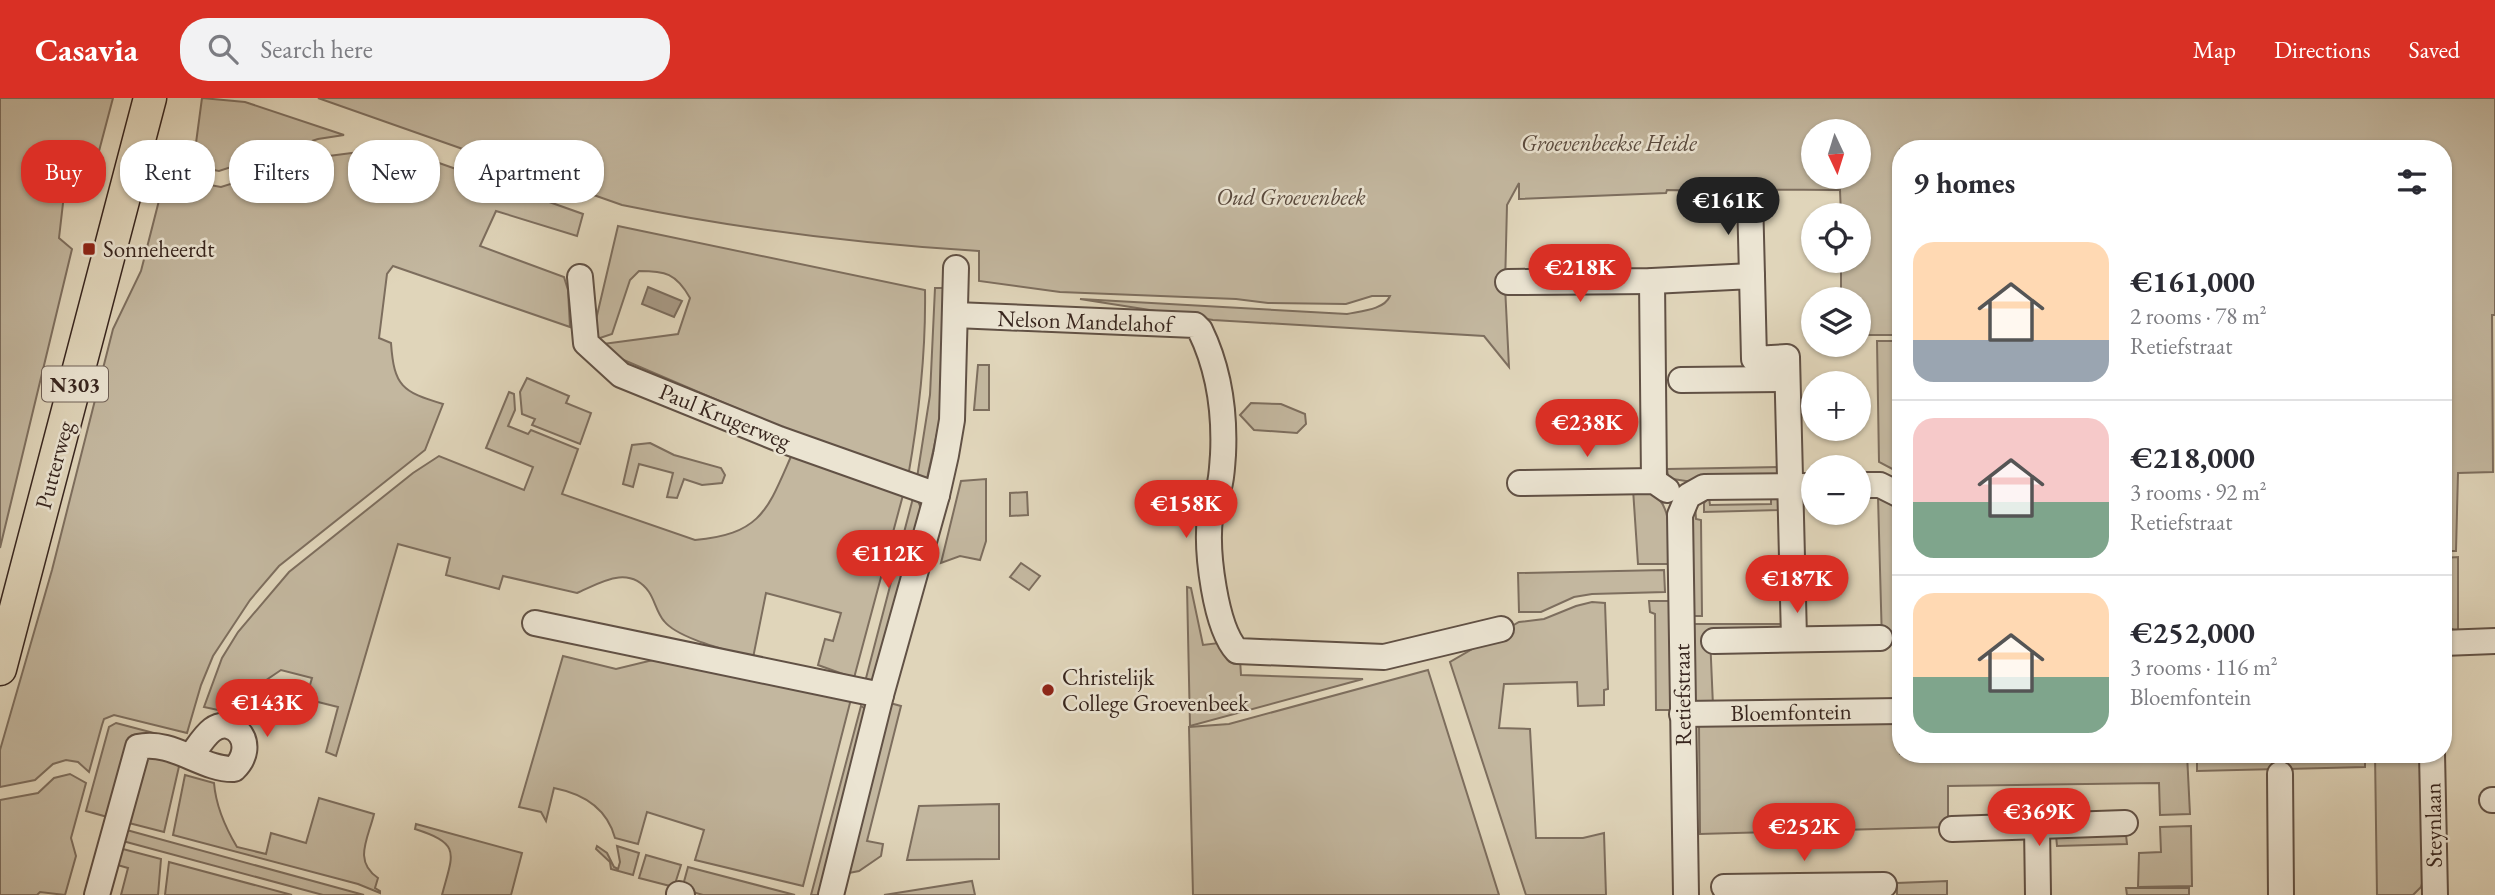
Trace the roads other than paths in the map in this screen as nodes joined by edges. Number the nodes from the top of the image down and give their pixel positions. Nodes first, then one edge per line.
1 (150, 98) edge
2 (1750, 197) dead end
3 (956, 268) dead end
4 (1752, 276) junction
5 (580, 277) dead end
6 (1652, 281) junction
7 (1508, 282) dead end
8 (955, 316) junction
9 (1787, 379) junction
10 (1681, 380) dead end
11 (1801, 479) edge
12 (1654, 481) junction
13 (1520, 483) dead end
14 (1871, 485) edge
15 (1801, 486) edge
16 (1892, 491) edge
17 (937, 495) junction
18 (1688, 496) junction
19 (1801, 505) edge
20 (535, 624) dead end
21 (1501, 629) dead end
22 (1794, 638) junction
23 (1880, 638) dead end
24 (1714, 640) dead end
25 (2495, 641) edge
26 (2452, 643) edge
27 (0, 669) edge
28 (881, 695) junction
29 (1892, 710) edge
30 (1682, 714) junction
31 (191, 755) dead end
32 (2432, 763) edge
33 (2280, 774) dead end
34 (2125, 823) dead end
35 (2037, 826) junction
36 (1952, 829) dead end
37 (1884, 885) dead end
38 (1724, 887) dead end
39 (1797, 890) edge
40 (97, 895) edge
41 (831, 895) edge
42 (1686, 895) edge
43 (2038, 895) edge
44 (2281, 895) edge
45 (2435, 895) edge

1 - 27 main road, Putterweg / N303
2 - 4 street
3 - 8 street
4 - 6 street
4 - 9 street
5 - 17 street, Paul Krugerweg
6 - 7 street
6 - 12 street
8 - 17 street
8 - 21 street, Nelson Mandelahof
9 - 10 street
9 - 11 street
12 - 13 street
12 - 18 street
14 - 16 street
15 - 18 street
17 - 28 street
18 - 30 street, Retiefstraat
19 - 22 street
20 - 28 street
22 - 23 street
22 - 24 street
25 - 26 street
28 - 41 street
29 - 30 street, Bloemfontein
30 - 42 street, Retiefstraat
31 - 40 street
32 - 45 street, Steynlaan
33 - 44 street
34 - 35 street
35 - 36 street
35 - 43 street
37 - 39 street
38 - 39 street

